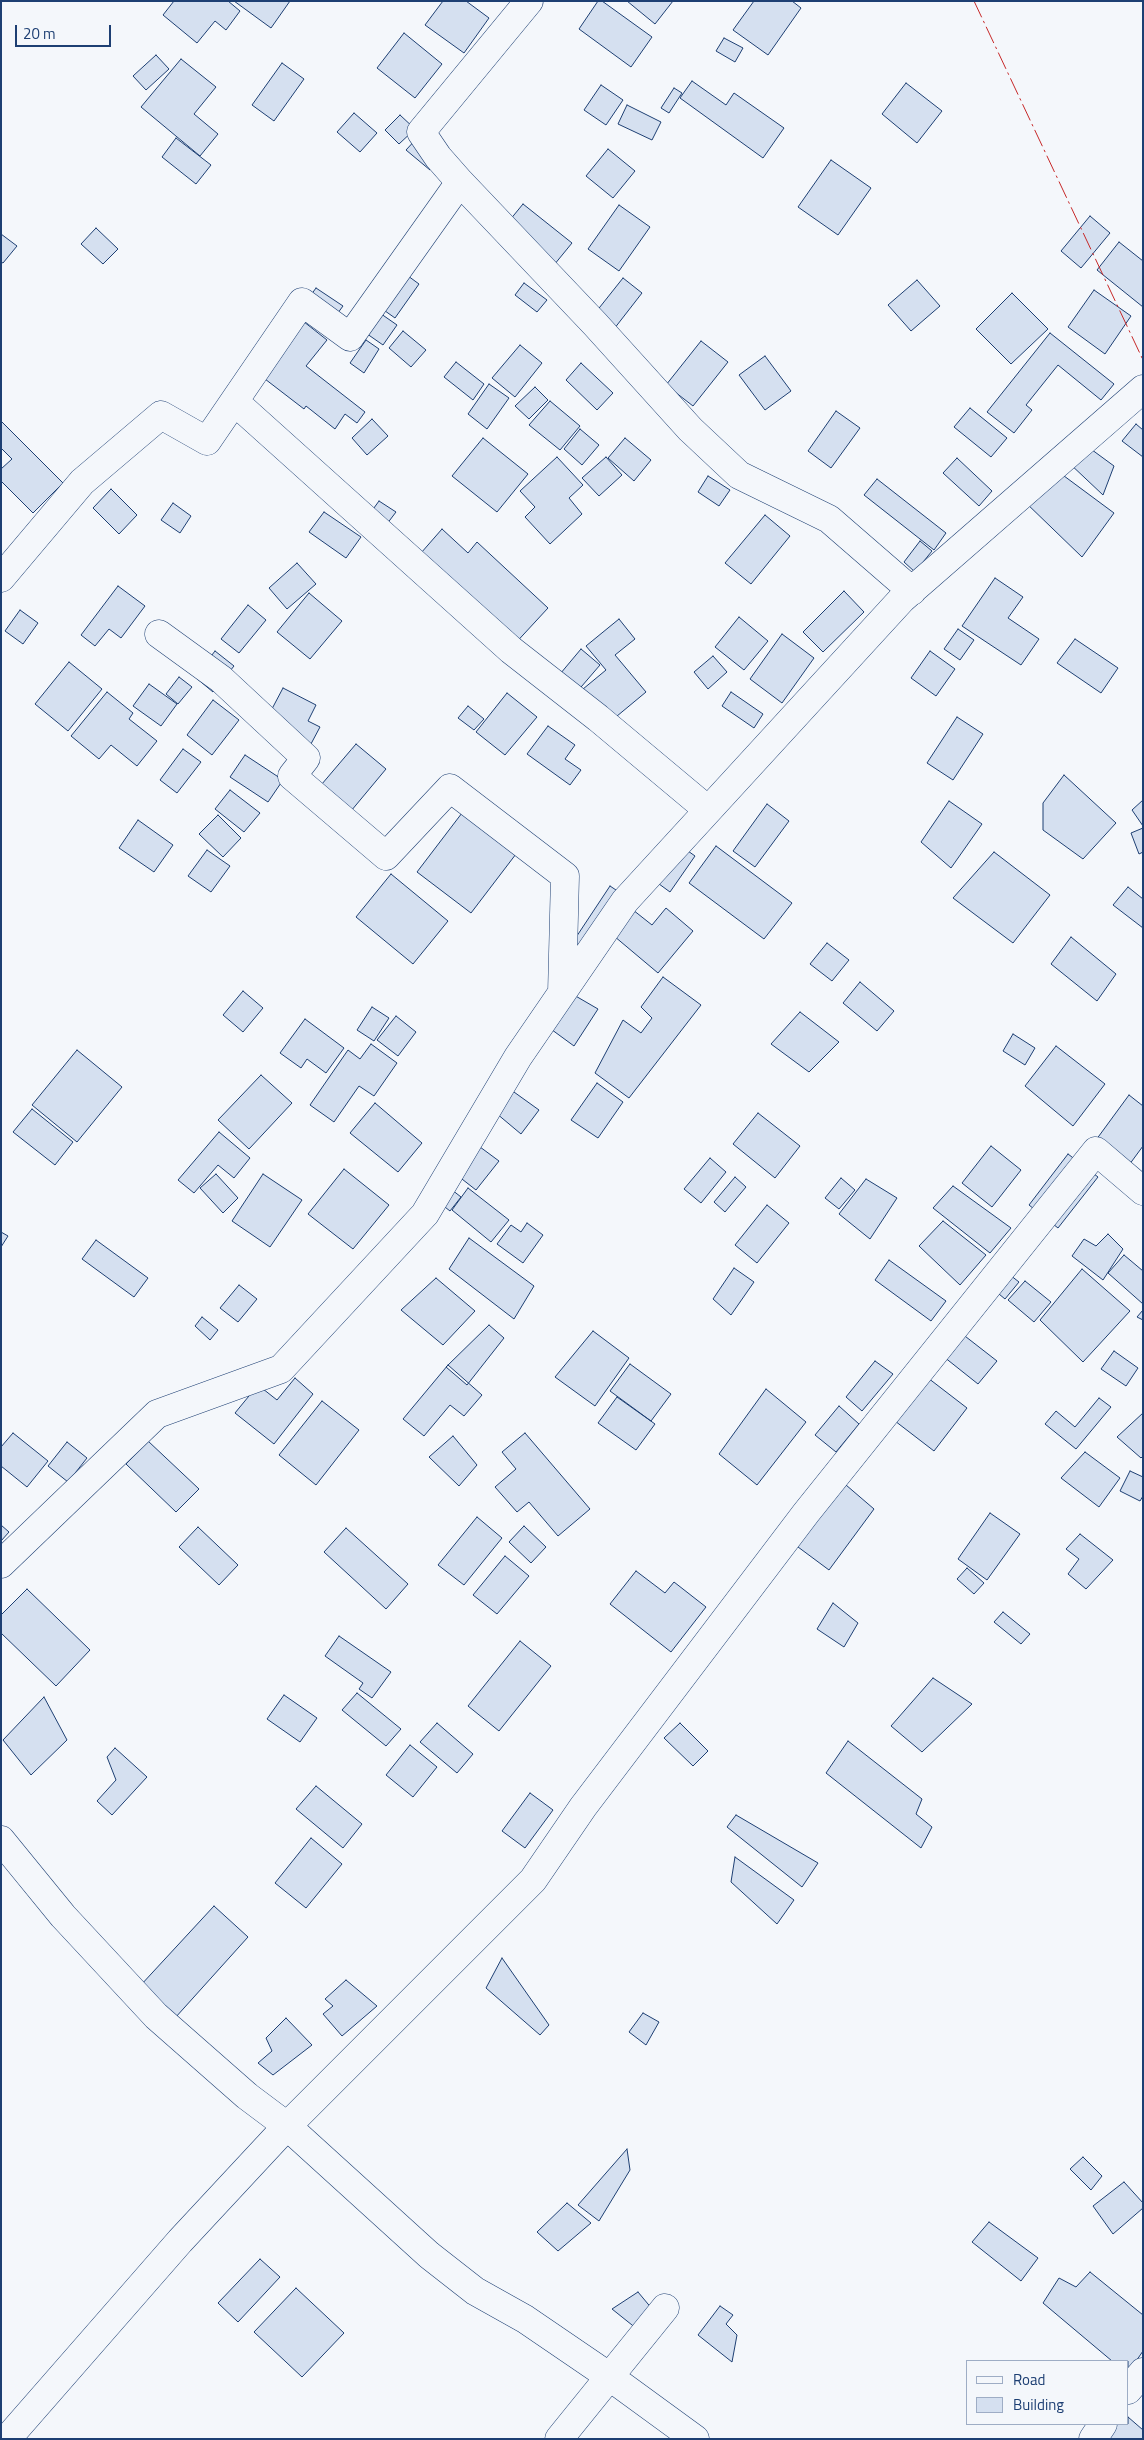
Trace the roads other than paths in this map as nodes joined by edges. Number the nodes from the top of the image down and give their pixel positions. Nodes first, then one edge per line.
1 (529, 1) edge
2 (460, 182) junction
3 (1143, 389) edge
4 (234, 402) junction
5 (1, 578) edge
6 (912, 591) junction
7 (159, 634) dead end
8 (708, 810) junction
9 (562, 992) junction
10 (1143, 1191) edge
11 (1, 1564) edge
12 (1, 1840) edge
13 (287, 2126) junction
14 (665, 2308) dead end
15 (1143, 2372) edge
16 (610, 2377) junction
17 (1129, 2389) edge
18 (1102, 2425) edge
19 (7, 2439) edge
20 (559, 2439) edge
21 (694, 2439) edge
22 (1092, 2439) edge

1 - 2 street
2 - 4 street
2 - 6 street
3 - 6 street
4 - 5 street
4 - 8 street
6 - 8 street
7 - 9 street
8 - 9 street
9 - 11 street
10 - 13 street
12 - 13 street
13 - 16 street
13 - 19 street
14 - 16 street
15 - 17 street
16 - 20 street
16 - 21 street
18 - 22 street

